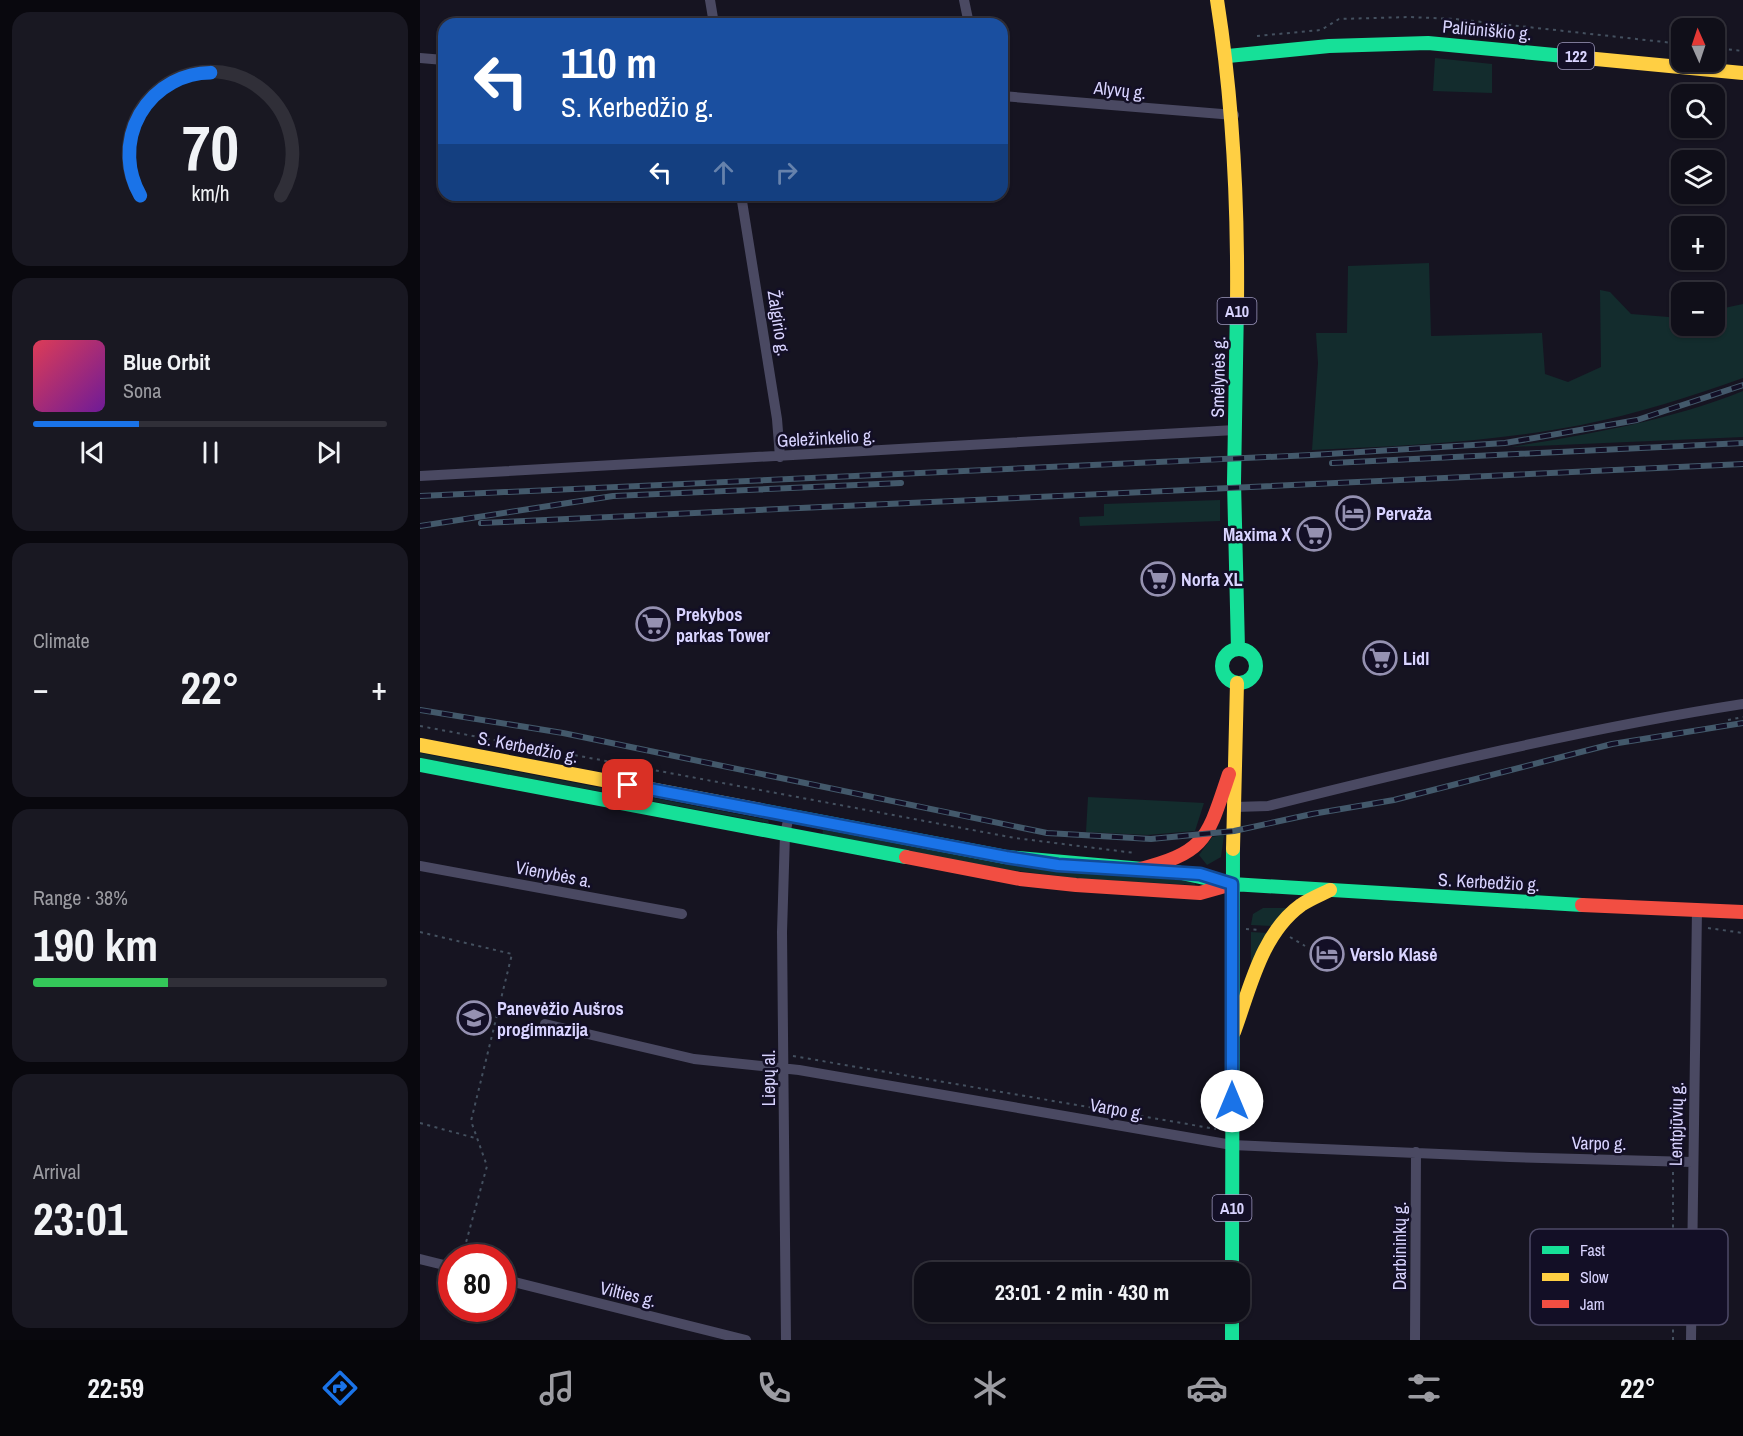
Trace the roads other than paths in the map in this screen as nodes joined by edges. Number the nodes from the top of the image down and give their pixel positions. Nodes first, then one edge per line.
1 (710, 0) edge
2 (964, 0) edge
3 (1217, 0) edge
4 (713, 18) edge
5 (968, 18) edge
6 (1228, 56) junction
7 (420, 58) edge
8 (438, 60) edge
9 (1743, 73) edge
10 (1008, 97) edge
11 (1234, 116) junction
12 (742, 201) edge
13 (1235, 430) junction
14 (780, 457) junction
15 (420, 476) edge
16 (1238, 649) junction
17 (1237, 683) junction
18 (1743, 704) edge
19 (420, 745) edge
20 (1234, 757) junction
21 (420, 765) edge
22 (1235, 807) junction
23 (789, 816) junction
24 (785, 834) junction
25 (420, 866) edge
26 (1137, 870) junction
27 (1232, 884) junction
28 (1330, 890) junction
29 (1697, 909) junction
30 (1743, 912) edge
31 (682, 914) dead end
32 (545, 1023) dead end
33 (1233, 1036) junction
34 (785, 1068) junction
35 (1232, 1145) junction
36 (1416, 1152) junction
37 (1692, 1162) junction
38 (1692, 1229) edge
39 (420, 1259) edge
40 (1232, 1262) edge
41 (438, 1264) edge
42 (516, 1282) edge
43 (1232, 1322) edge
44 (1691, 1325) edge
45 (746, 1340) edge
46 (786, 1340) edge
47 (1232, 1340) edge
48 (1415, 1340) edge
49 (1691, 1340) edge

1 - 4 street
2 - 5 street
3 - 6 main road, Smėlynės g. / A10
6 - 9 main road, Paliūniškio g. / 122
6 - 11 main road, Smėlynės g. / A10
7 - 8 street
10 - 11 street, Alyvų g.
11 - 13 main road, Smėlynės g. / A10
12 - 14 street, Žalgirio g.
13 - 14 street, Geležinkelio g.
13 - 16 main road, Smėlynės g. / A10
14 - 15 street, Geležinkelio g.
16 - 17 main road
16 - 17 main road
17 - 20 main road, A10
18 - 22 street
19 - 23 main road, S. Kerbedžio g.
20 - 22 main road, A10
20 - 26 main road
21 - 24 main road, S. Kerbedžio g.
22 - 27 main road, A10
23 - 24 street, Liepų al.
23 - 26 main road, S. Kerbedžio g.
24 - 27 main road, S. Kerbedžio g.
24 - 34 street, Liepų al.
25 - 31 street, Vienybės a.
26 - 27 main road, S. Kerbedžio g.
27 - 28 main road, S. Kerbedžio g.
27 - 33 main road, A10
28 - 29 main road, S. Kerbedžio g.
28 - 33 main road
29 - 30 main road, S. Kerbedžio g.
29 - 37 street, Lentpjūvių g.
32 - 34 street, Varpo g.
33 - 35 main road, A10
34 - 35 street, Varpo g.
34 - 46 street, Liepų al.
35 - 36 street, Varpo g.
35 - 40 main road, A10
36 - 37 street, Varpo g.
36 - 48 street, Darbininkų g.
37 - 38 street, Lentpjūvių g.
39 - 41 street
42 - 45 street, Vilties g.
43 - 47 main road
44 - 49 street, Lentpjūvių g.

